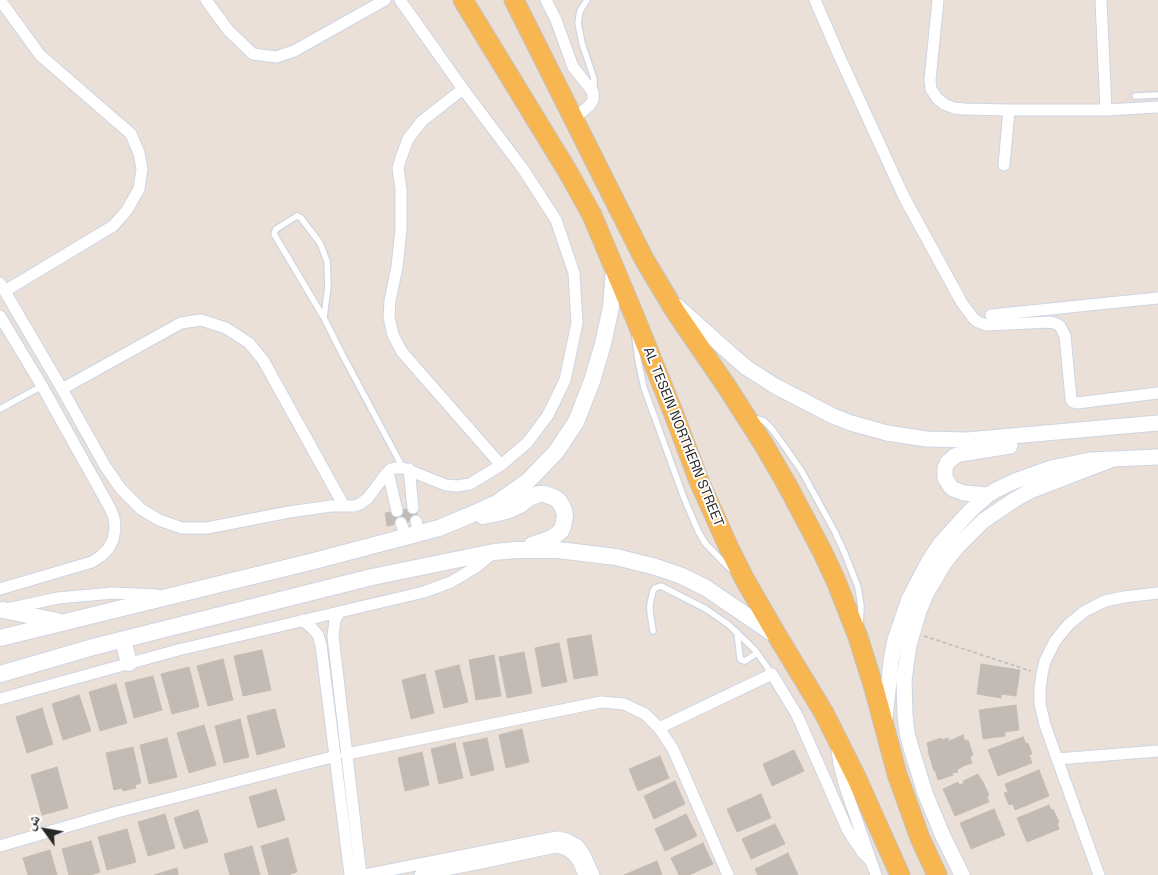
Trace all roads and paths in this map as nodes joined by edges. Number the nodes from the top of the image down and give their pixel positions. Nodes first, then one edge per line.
1 (0, 0) edge
2 (206, 0) edge
3 (385, 0) edge
4 (400, 0) edge
5 (463, 0) edge
6 (514, 0) edge
7 (546, 0) edge
8 (587, 0) edge
9 (815, 0) edge
10 (938, 0) edge
11 (1101, 0) edge
12 (463, 89) junction
13 (593, 92) junction
14 (1158, 95) edge
15 (1135, 96) dead end
16 (1158, 107) edge
17 (1009, 110) junction
18 (1106, 110) junction
19 (574, 118) junction
20 (1004, 165) dead end
21 (614, 270) junction
22 (3, 287) edge
23 (666, 295) junction
24 (1158, 298) edge
25 (0, 316) edge
26 (992, 316) dead end
27 (324, 318) junction
28 (42, 386) junction
29 (62, 389) junction
30 (1158, 393) edge
31 (0, 409) edge
32 (1158, 423) edge
33 (1047, 433) junction
34 (1158, 457) edge
35 (1113, 459) junction
36 (501, 466) junction
37 (406, 468) junction
38 (388, 472) junction
39 (988, 495) junction
40 (344, 506) junction
41 (413, 508) dead end
42 (397, 511) dead end
43 (468, 516) junction
44 (516, 550) junction
45 (494, 552) junction
46 (0, 588) edge
47 (1158, 593) edge
48 (169, 596) junction
49 (1, 610) edge
50 (339, 612) junction
51 (304, 620) junction
52 (62, 622) junction
53 (653, 631) dead end
54 (737, 632) junction
55 (912, 632) junction
56 (0, 638) edge
57 (778, 638) junction
58 (123, 640) junction
59 (757, 653) junction
60 (129, 663) junction
61 (0, 674) edge
62 (772, 674) junction
63 (1042, 674) junction
64 (0, 699) edge
65 (659, 728) junction
66 (884, 728) junction
67 (834, 733) junction
68 (1158, 751) edge
69 (342, 755) junction
70 (1057, 759) junction
71 (0, 846) edge
72 (871, 861) junction
73 (481, 869) edge
74 (350, 875) edge
75 (362, 875) edge
76 (365, 875) edge
77 (420, 875) edge
78 (584, 875) edge
79 (594, 875) edge
80 (728, 875) edge
81 (876, 875) edge
82 (900, 875) edge
83 (937, 875) edge
84 (962, 875) edge
85 (1100, 875) edge

1 - 22 street
2 - 3 street
4 - 12 street
5 - 21 main road, AL TESEIN NORTHERN STREET
6 - 19 main road
7 - 13 street
8 - 13 lane
9 - 30 street
10 - 17 street
11 - 18 street
12 - 36 street
12 - 36 street
13 - 19 street
14 - 15 lane
16 - 18 street
17 - 18 street
17 - 20 street
19 - 23 main road
21 - 43 main road
21 - 57 main road, AL TESEIN NORTHERN STREET
22 - 29 street
23 - 33 street
23 - 66 main road
24 - 26 street
25 - 28 street
27 - 27 lane
27 - 37 lane
28 - 31 lane
28 - 46 street
29 - 40 street
29 - 40 street
32 - 33 street
33 - 39 street
34 - 35 street
35 - 39 street
35 - 55 street
36 - 37 street
37 - 38 street
37 - 41 street
38 - 40 street
38 - 42 street
39 - 66 street
43 - 44 main road
43 - 48 main road
44 - 45 main road
44 - 57 main road
45 - 50 street
45 - 58 main road
47 - 63 street
48 - 49 street
48 - 52 main road
49 - 52 main road
50 - 51 street
50 - 69 street
51 - 60 street
51 - 69 street
52 - 56 main road
53 - 54 lane
54 - 59 lane
54 - 59 lane
55 - 63 path
55 - 84 street
57 - 67 main road, AL TESEIN NORTHERN STREET
58 - 60 main road
58 - 61 main road
59 - 62 lane
60 - 64 street
62 - 65 street
62 - 72 street
63 - 70 street
65 - 69 street
65 - 80 street
66 - 83 main road
67 - 72 street
67 - 82 main road, AL TESEIN NORTHERN STREET
68 - 70 street
69 - 71 street
69 - 74 street
69 - 75 street
70 - 85 street
72 - 81 street
73 - 77 street
73 - 78 street
76 - 79 street

